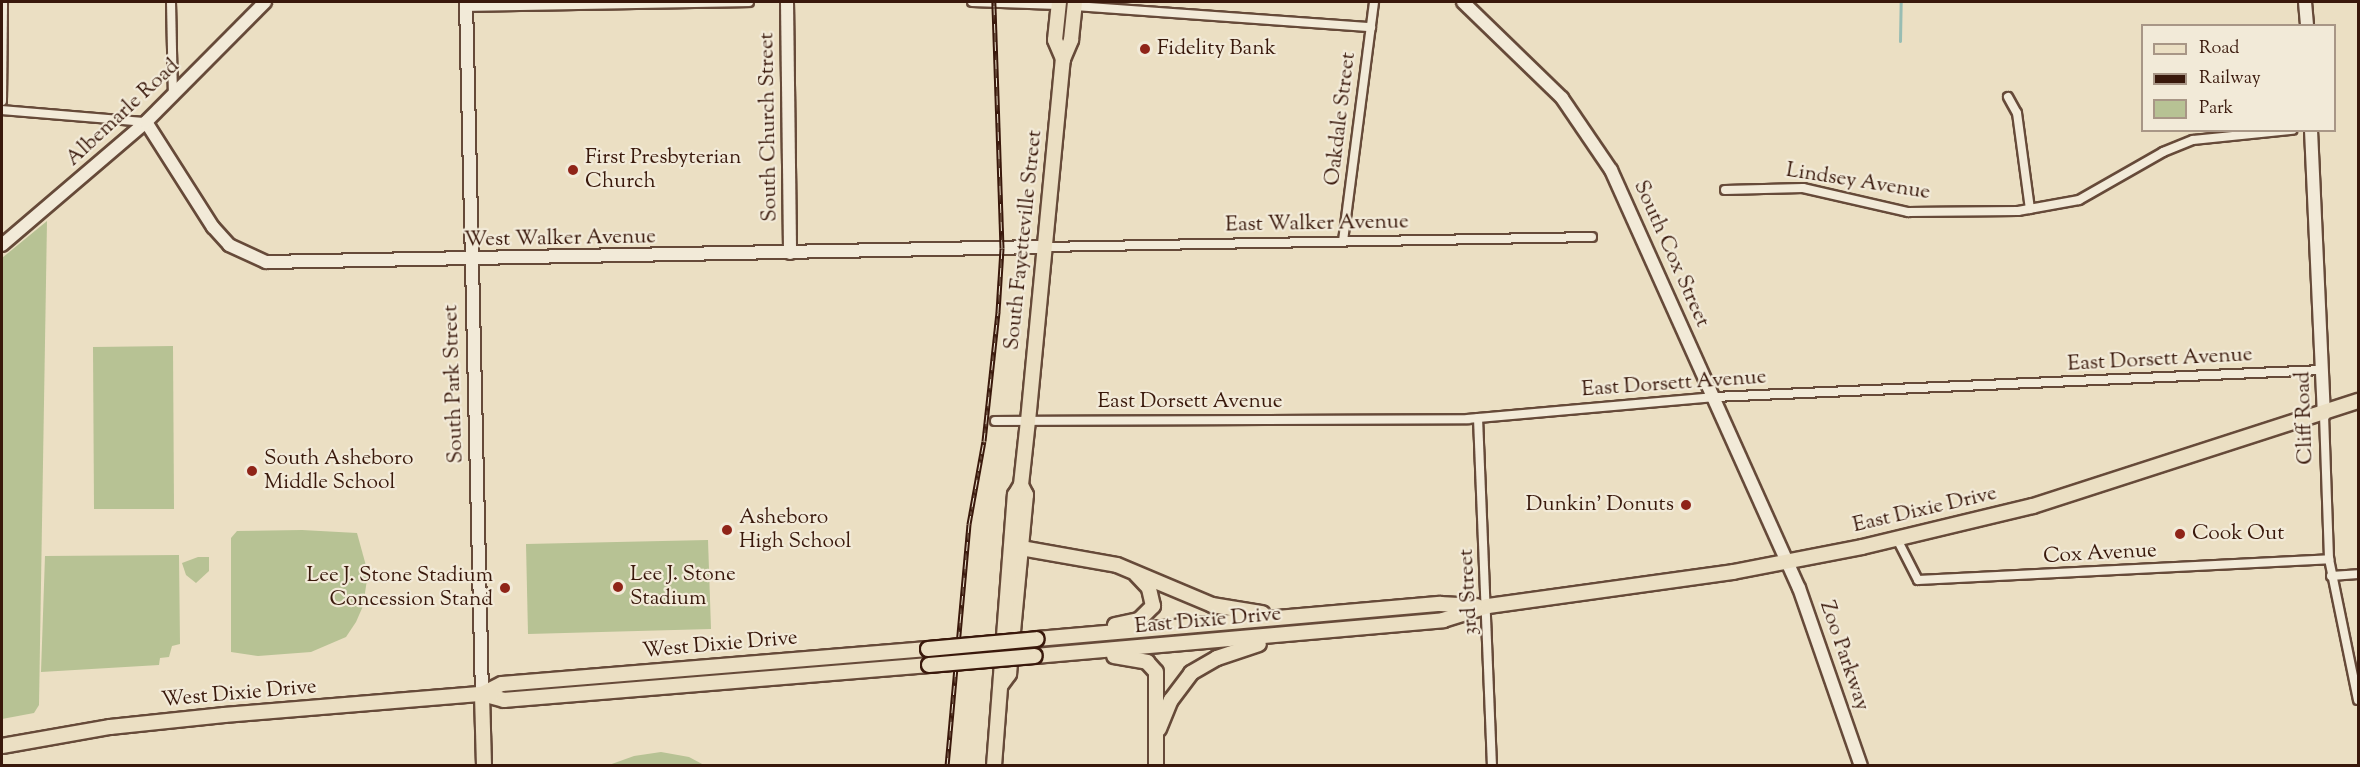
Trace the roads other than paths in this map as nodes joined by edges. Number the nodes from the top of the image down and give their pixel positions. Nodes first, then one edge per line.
1 (3, 2) edge
2 (171, 2) edge
3 (265, 2) edge
4 (749, 2) edge
5 (787, 2) edge
6 (972, 2) edge
7 (1374, 2) edge
8 (1463, 2) edge
9 (2305, 2) edge
10 (1068, 3) edge
11 (466, 4) edge
12 (2307, 24) edge
13 (1371, 27) junction
14 (173, 95) junction
15 (2008, 98) dead end
16 (2, 101) edge
17 (2, 110) edge
18 (146, 122) junction
19 (2272, 132) edge
20 (2311, 132) edge
21 (1725, 190) dead end
22 (2030, 209) junction
23 (1592, 237) dead end
24 (1343, 242) junction
25 (2, 245) edge
26 (1043, 247) junction
27 (790, 253) junction
28 (471, 260) junction
29 (2322, 370) junction
30 (1714, 397) junction
31 (2358, 401) edge
32 (2324, 415) junction
33 (1478, 418) junction
34 (995, 421) dead end
35 (1028, 421) junction
36 (1021, 485) junction
37 (1897, 539) junction
38 (1021, 548) junction
39 (2329, 559) junction
40 (1786, 561) junction
41 (1134, 572) junction
42 (2358, 574) edge
43 (2331, 576) junction
44 (1488, 606) junction
45 (1285, 618) junction
46 (1296, 634) junction
47 (1091, 635) junction
48 (928, 649) joint
49 (1080, 653) junction
50 (929, 665) joint
51 (1001, 685) junction
52 (482, 694) junction
53 (2358, 700) edge
54 (1159, 729) junction
55 (2, 746) edge
56 (484, 765) edge
57 (994, 765) edge
58 (1156, 765) edge
59 (1492, 765) edge
60 (1861, 765) edge

1 - 16 street
2 - 14 street
3 - 14 main road, Albemarle Road
4 - 11 street
5 - 27 main road, South Church Street
6 - 10 street
7 - 13 street, Oakdale Street
8 - 30 main road, South Cox Street
9 - 12 main road
10 - 13 street
10 - 26 main road, South Fayetteville Street
11 - 28 main road, South Park Street
13 - 24 street, Oakdale Street
14 - 18 main road, Albemarle Road
15 - 22 street
17 - 18 street
18 - 25 main road, Albemarle Road
18 - 28 main road, West Walker Avenue
19 - 22 street, Lindsey Avenue
20 - 29 main road, Cliff Road
21 - 22 street, Lindsey Avenue
23 - 24 street, East Walker Avenue
24 - 26 street, East Walker Avenue
26 - 27 main road, West Walker Avenue
26 - 35 main road, South Fayetteville Street
27 - 28 main road, West Walker Avenue
28 - 52 main road, South Park Street
29 - 30 street, East Dorsett Avenue
29 - 32 main road, Cliff Road
30 - 33 street, East Dorsett Avenue
30 - 40 main road, South Cox Street
31 - 32 main road, East Dixie Drive
32 - 37 main road, East Dixie Drive
32 - 39 street, Cliff Road
33 - 35 street, East Dorsett Avenue
33 - 44 street, 3rd Street
34 - 35 street, East Dorsett Avenue
35 - 36 main road, South Fayetteville Street
36 - 38 main road, South Fayetteville Street
36 - 51 main road, South Fayetteville Street
37 - 39 street, Cox Avenue
37 - 40 main road, East Dixie Drive
38 - 41 main road
38 - 51 main road, South Fayetteville Street
39 - 43 street, Cliff Road
40 - 44 main road, East Dixie Drive
40 - 60 main road, Zoo Parkway
41 - 45 main road
41 - 47 main road
42 - 43 street
43 - 53 street, Cliff Road
44 - 45 main road, East Dixie Drive
44 - 46 main road, East Dixie Drive
44 - 59 street, 3rd Street
45 - 47 main road, East Dixie Drive
46 - 49 main road, East Dixie Drive
46 - 54 main road
47 - 48 main road, East Dixie Drive, bridge
48 - 52 main road, West Dixie Drive
49 - 50 main road, East Dixie Drive, bridge
49 - 54 main road
50 - 52 main road, West Dixie Drive
51 - 57 main road, South Fayetteville Street
52 - 55 main road, West Dixie Drive
52 - 56 main road, South Park Street
54 - 58 main road

